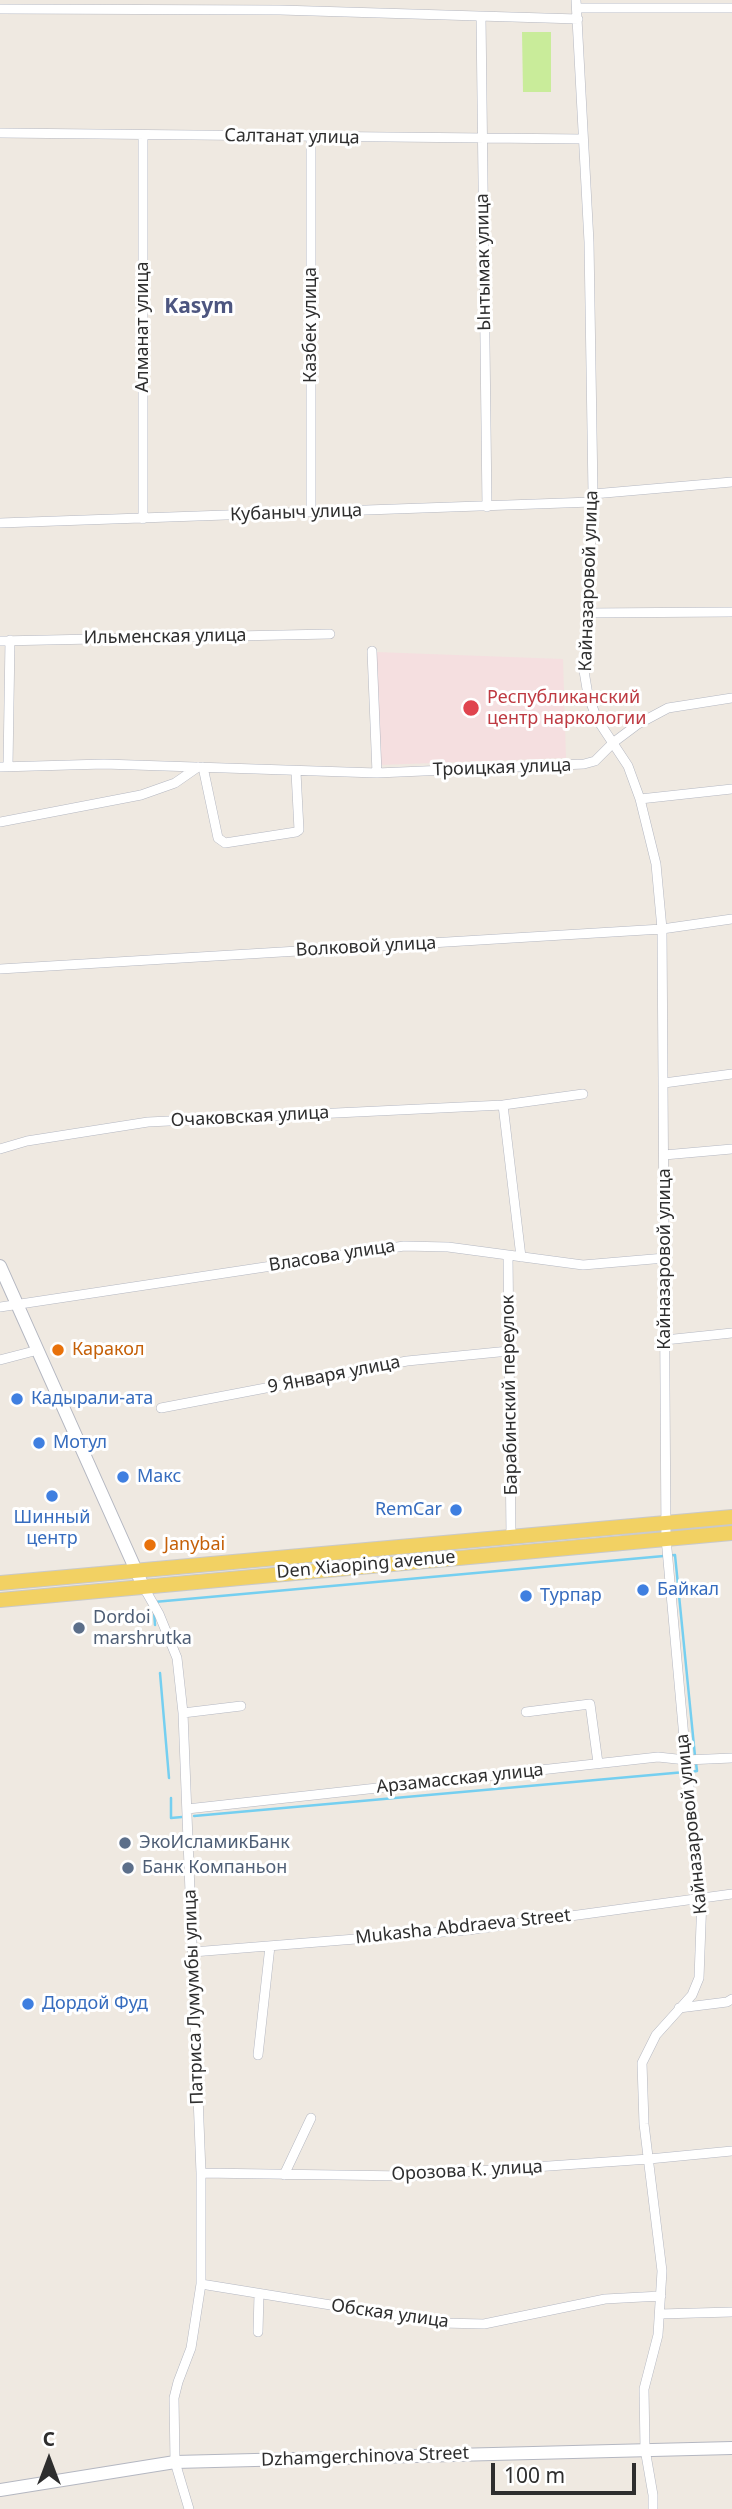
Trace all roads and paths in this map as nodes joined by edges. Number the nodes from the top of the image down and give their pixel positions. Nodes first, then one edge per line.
1 (577, 4) edge
2 (280, 5) edge
3 (732, 8) edge
4 (0, 9) edge
5 (481, 17) junction
6 (578, 19) junction
7 (0, 133) edge
8 (143, 135) junction
9 (311, 138) junction
10 (483, 139) junction
11 (583, 139) junction
12 (732, 482) edge
13 (593, 498) junction
14 (487, 507) junction
15 (311, 512) junction
16 (143, 519) junction
17 (0, 523) edge
18 (587, 612) junction
19 (732, 612) edge
20 (330, 634) dead end
21 (5, 640) edge
22 (372, 651) dead end
23 (732, 698) edge
24 (614, 742) junction
25 (4, 766) edge
26 (200, 767) junction
27 (296, 772) junction
28 (377, 773) junction
29 (732, 789) edge
30 (640, 799) junction
31 (0, 822) edge
32 (732, 919) edge
33 (662, 929) junction
34 (0, 969) edge
35 (732, 1074) edge
36 (664, 1083) junction
37 (583, 1094) dead end
38 (503, 1105) junction
39 (0, 1149) edge
40 (732, 1149) edge
41 (664, 1155) junction
42 (508, 1255) junction
43 (521, 1256) junction
44 (665, 1258) junction
45 (0, 1266) edge
46 (17, 1303) junction
47 (0, 1307) edge
48 (732, 1332) edge
49 (665, 1340) junction
50 (38, 1350) junction
51 (509, 1351) junction
52 (0, 1360) edge
53 (161, 1408) dead end
54 (732, 1517) edge
55 (666, 1531) junction
56 (732, 1532) edge
57 (511, 1536) junction
58 (389, 1547) junction
59 (391, 1563) junction
60 (136, 1572) junction
61 (0, 1583) edge
62 (143, 1587) junction
63 (0, 1600) edge
64 (240, 1706) dead end
65 (526, 1712) dead end
66 (183, 1713) junction
67 (732, 1758) edge
68 (686, 1760) junction
69 (598, 1763) junction
70 (187, 1809) junction
71 (732, 1894) edge
72 (702, 1898) junction
73 (270, 1946) junction
74 (192, 1952) junction
75 (732, 1999) edge
76 (680, 2008) junction
77 (258, 2055) dead end
78 (311, 2118) dead end
79 (732, 2151) edge
80 (649, 2160) junction
81 (201, 2174) junction
82 (284, 2175) junction
83 (201, 2284) junction
84 (259, 2294) junction
85 (661, 2296) junction
86 (732, 2312) edge
87 (660, 2314) junction
88 (258, 2332) dead end
89 (732, 2448) edge
90 (645, 2449) junction
91 (175, 2462) junction
92 (0, 2490) edge
93 (189, 2509) edge
94 (653, 2509) edge

1 - 3 street
1 - 6 street, Кайназаровой улица
2 - 4 street
2 - 5 street
5 - 6 street
5 - 10 street, Ынтымак улица
6 - 11 street, Кайназаровой улица
7 - 8 street, Салтанат улица
8 - 9 street, Салтанат улица
8 - 16 street, Алманат улица
9 - 10 street, Салтанат улица
9 - 15 street, Казбек улица
10 - 11 street, Салтанат улица
10 - 14 street, Ынтымак улица
11 - 13 street, Кайназаровой улица
12 - 13 street, Кубаныч улица
13 - 14 street, Кубаныч улица
13 - 18 street, Кайназаровой улица
14 - 15 street, Кубаныч улица
15 - 16 street, Кубаныч улица
16 - 17 street, Кубаныч улица
18 - 19 street
18 - 24 street, Кайназаровой улица
20 - 21 street, Ильменская улица
21 - 25 street
22 - 28 street
23 - 24 street, Троицкая улица
24 - 28 street, Троицкая улица
24 - 30 street, Кайназаровой улица
25 - 26 street, Троицкая улица
26 - 27 street, Троицкая улица
26 - 27 street
26 - 31 street
27 - 28 street, Троицкая улица
29 - 30 street
30 - 33 street, Кайназаровой улица
32 - 33 street, Волковой улица
33 - 34 street, Волковой улица
33 - 36 street, Кайназаровой улица
35 - 36 street
36 - 41 street, Кайназаровой улица
37 - 38 street, Очаковская улица
38 - 39 street, Очаковская улица
38 - 43 street
40 - 41 street
41 - 44 street, Кайназаровой улица
42 - 43 street, Власова улица
42 - 46 street, Власова улица
42 - 51 street, Барабинский переулок
43 - 44 street, Власова улица
44 - 49 street, Кайназаровой улица
45 - 46 street, Патриса Лумумбы улица
46 - 47 street, Власова улица
46 - 50 street, Патриса Лумумбы улица
48 - 49 street
49 - 55 street, Кайназаровой улица
50 - 52 street
50 - 60 street, Патриса Лумумбы улица
51 - 53 street, 9 Января улица
51 - 57 street, Барабинский переулок
54 - 55 main road, Den Xiaoping avenue
55 - 56 main road, Den Xiaoping avenue
55 - 57 main road, Den Xiaoping avenue
55 - 59 main road, Den Xiaoping avenue
55 - 68 street, Кайназаровой улица
57 - 58 main road, Den Xiaoping avenue
58 - 59 main road
58 - 60 main road, Den Xiaoping avenue
59 - 62 main road, Den Xiaoping avenue
60 - 61 main road, Den Xiaoping avenue
60 - 62 street, Патриса Лумумбы улица
62 - 63 main road, Den Xiaoping avenue
62 - 66 street, Патриса Лумумбы улица
64 - 66 street
65 - 69 street
66 - 70 street, Патриса Лумумбы улица
67 - 68 street, Арзамасская улица
68 - 69 street, Арзамасская улица
68 - 72 street, Кайназаровой улица
69 - 70 street, Арзамасская улица
70 - 74 street, Патриса Лумумбы улица
71 - 72 street, Mukasha Abdraeva Street
72 - 73 street, Mukasha Abdraeva Street
72 - 76 street, Кайназаровой улица
73 - 74 street, Mukasha Abdraeva Street
73 - 77 street
74 - 81 street, Патриса Лумумбы улица
75 - 76 street
76 - 80 street, Кайназаровой улица
78 - 82 street
79 - 80 street, Орозова К. улица
80 - 82 street, Орозова К. улица
80 - 85 street, Кайназаровой улица
81 - 82 street, Орозова К. улица
81 - 83 street, Патриса Лумумбы улица
83 - 84 street, Обская улица
83 - 91 street, Патриса Лумумбы улица
84 - 85 street, Обская улица
84 - 88 street
85 - 87 street, Кайназаровой улица
86 - 87 street
87 - 90 street, Кайназаровой улица
89 - 90 street, Dzhamgerchinova Street
90 - 91 street, Dzhamgerchinova Street
90 - 94 street, Кайназаровой улица
91 - 92 street, Dzhamgerchinova Street
91 - 93 street, Патриса Лумумбы улица

